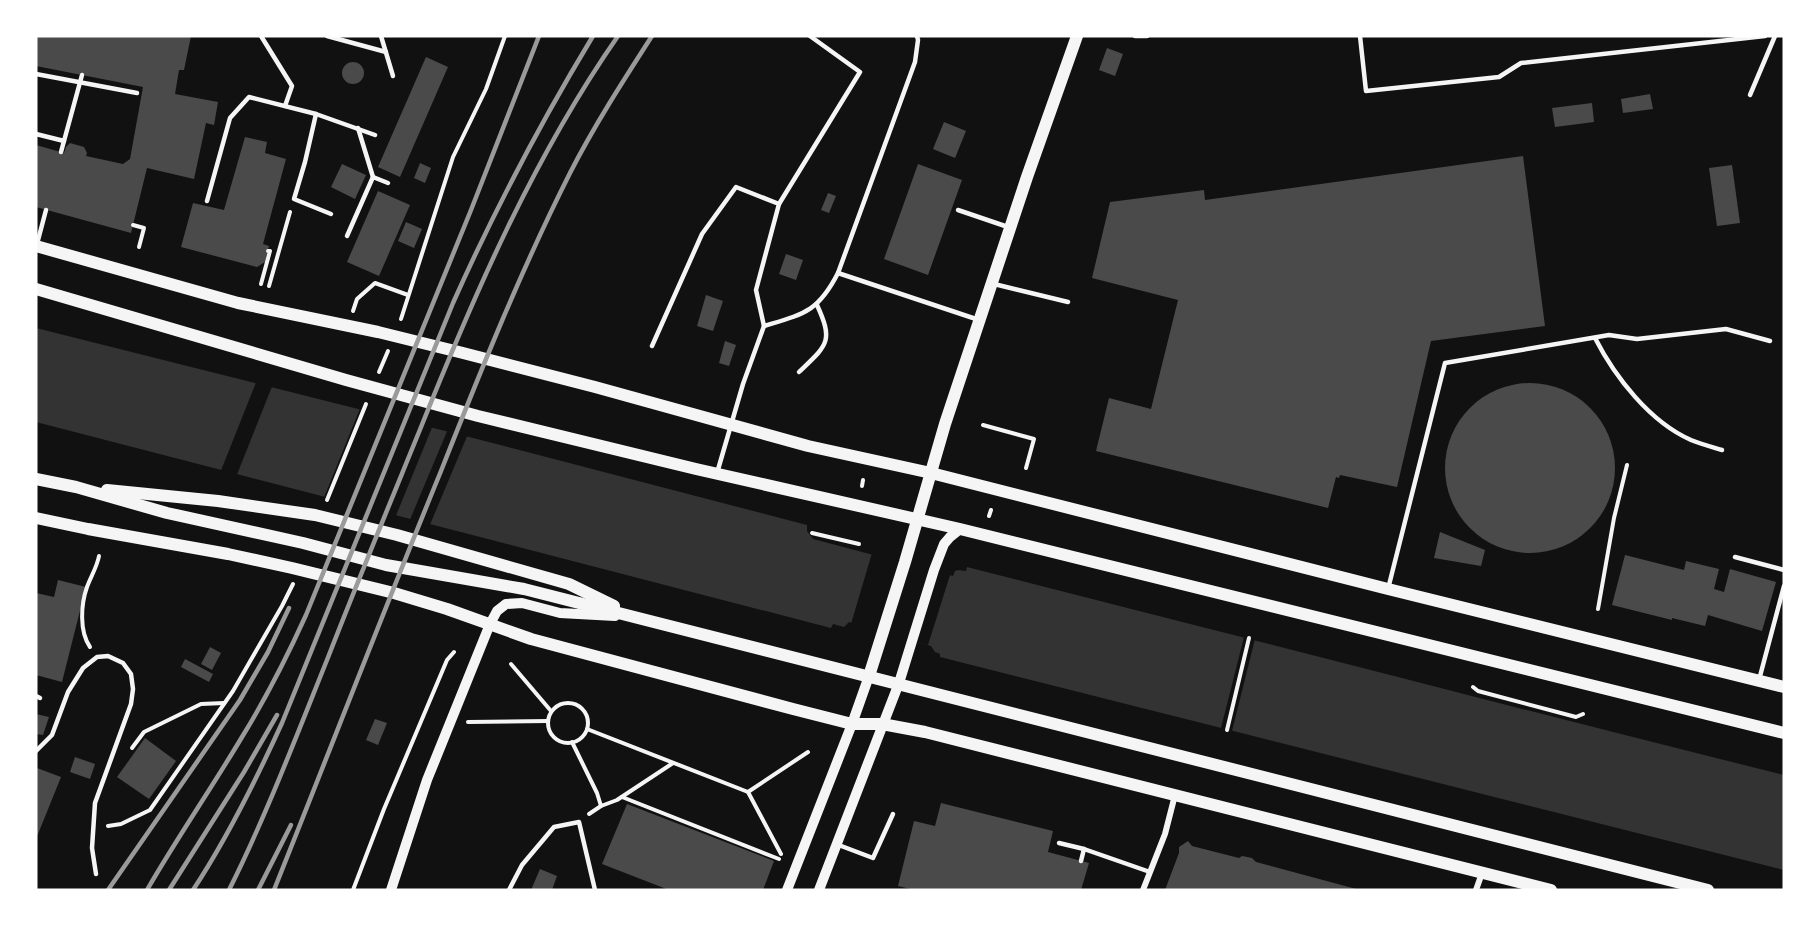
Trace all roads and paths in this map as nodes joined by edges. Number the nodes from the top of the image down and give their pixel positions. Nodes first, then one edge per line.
1 (261, 36) edge
2 (327, 36) edge
3 (381, 36) edge
4 (505, 36) edge
5 (810, 36) edge
6 (916, 36) edge
7 (1077, 36) edge
8 (1135, 36) edge
9 (1147, 36) edge
10 (1360, 36) edge
11 (1765, 36) edge
12 (1775, 36) edge
13 (386, 52) junction
14 (36, 74) edge
15 (82, 75) dead end
16 (393, 76) dead end
17 (80, 83) junction
18 (137, 93) dead end
19 (1750, 95) dead end
20 (285, 106) junction
21 (316, 114) junction
22 (358, 128) junction
23 (36, 134) edge
24 (375, 135) dead end
25 (64, 141) junction
26 (61, 152) dead end
27 (373, 177) junction
28 (388, 183) dead end
29 (294, 200) junction
30 (207, 201) dead end
31 (779, 204) junction
32 (46, 210) dead end
33 (958, 210) dead end
34 (331, 214) dead end
35 (133, 225) dead end
36 (1010, 228) junction
37 (347, 236) dead end
38 (36, 247) edge
39 (139, 247) dead end
40 (268, 251) dead end
41 (838, 273) junction
42 (992, 283) junction
43 (261, 284) dead end
44 (269, 286) dead end
45 (36, 289) edge
46 (408, 295) junction
47 (1068, 303) dead end
48 (817, 305) junction
49 (352, 312) dead end
50 (979, 320) junction
51 (764, 326) junction
52 (397, 328) dead end
53 (1595, 338) junction
54 (1770, 341) dead end
55 (652, 346) dead end
56 (388, 350) dead end
57 (379, 372) dead end
58 (800, 372) dead end
59 (370, 394) dead end
60 (731, 425) junction
61 (983, 425) dead end
62 (1722, 450) dead end
63 (1627, 465) dead end
64 (1026, 468) dead end
65 (931, 473) junction
66 (717, 474) junction
67 (36, 479) edge
68 (863, 480) dead end
69 (862, 486) dead end
70 (76, 487) junction
71 (325, 504) dead end
72 (991, 510) dead end
73 (989, 516) dead end
74 (36, 518) edge
75 (918, 519) junction
76 (960, 529) junction
77 (812, 533) dead end
78 (859, 544) dead end
79 (99, 556) dead end
80 (1735, 557) dead end
81 (1784, 570) edge
82 (294, 582) dead end
83 (1784, 586) edge
84 (1388, 589) junction
85 (1598, 609) dead end
86 (637, 617) junction
87 (490, 624) junction
88 (1249, 638) dead end
89 (453, 651) dead end
90 (97, 657) junction
91 (511, 664) dead end
92 (868, 676) junction
93 (1758, 680) junction
94 (899, 683) junction
95 (1473, 687) dead end
96 (1784, 687) edge
97 (225, 703) junction
98 (551, 711) junction
99 (1583, 714) dead end
100 (548, 721) junction
101 (467, 722) dead end
102 (852, 724) junction
103 (882, 724) junction
104 (587, 729) junction
105 (1227, 729) dead end
106 (1784, 733) edge
107 (572, 742) junction
108 (36, 751) edge
109 (808, 752) dead end
110 (126, 756) dead end
111 (674, 763) junction
112 (748, 792) junction
113 (1175, 795) junction
114 (622, 797) junction
115 (893, 814) dead end
116 (94, 828) junction
117 (1059, 843) dead end
118 (836, 844) junction
119 (1084, 849) junction
120 (781, 854) dead end
121 (779, 859) dead end
122 (1081, 861) dead end
123 (1150, 872) junction
124 (1482, 873) junction
125 (96, 874) dead end
126 (353, 890) edge
127 (393, 890) edge
128 (509, 890) edge
129 (595, 890) edge
130 (788, 890) edge
131 (819, 890) edge
132 (1143, 890) edge
133 (1476, 890) edge
134 (1551, 890) edge
135 (1708, 890) edge

1 - 20 lane
2 - 13 lane
3 - 13 lane
4 - 46 path
5 - 31 lane
6 - 41 lane
7 - 36 main road
8 - 9 lane
10 - 11 lane
12 - 19 lane
13 - 16 lane
14 - 17 lane
15 - 17 lane
17 - 18 lane
17 - 25 lane
20 - 21 lane
20 - 30 lane
21 - 22 lane
21 - 29 lane
22 - 24 lane
22 - 27 lane
23 - 25 lane
25 - 26 lane
27 - 28 lane
27 - 37 lane
29 - 34 lane
29 - 44 path
31 - 51 lane
31 - 55 lane
32 - 38 lane
33 - 36 lane
35 - 39 path
36 - 42 main road
38 - 60 main road
40 - 43 path
41 - 48 lane
41 - 50 lane
42 - 47 lane
42 - 50 main road
45 - 66 main road
46 - 49 path
46 - 52 path
48 - 51 lane
48 - 58 lane
50 - 65 main road
51 - 60 lane
53 - 54 lane
53 - 62 lane
53 - 84 lane
56 - 57 path
59 - 71 path
60 - 65 main road
60 - 66 lane
61 - 64 path
63 - 85 path
65 - 75 main road
65 - 84 main road
66 - 75 main road
67 - 70 main road
68 - 69 path
70 - 86 main road
70 - 86 main road
72 - 73 path
74 - 87 main road
75 - 76 main road
75 - 92 main road
76 - 94 street
76 - 106 main road
77 - 78 path
79 - 90 path
80 - 81 lane
82 - 97 path
83 - 93 lane
84 - 93 main road
86 - 87 street
86 - 92 main road
87 - 102 main road
87 - 127 street
88 - 105 path
89 - 126 path
90 - 108 lane
90 - 116 lane
91 - 98 path
92 - 94 main road
92 - 102 street
93 - 96 main road
94 - 103 street
94 - 135 main road
95 - 99 path
97 - 110 path
97 - 116 path
98 - 100 path
98 - 104 path
100 - 101 path
100 - 107 path
102 - 103 main road
102 - 130 street
103 - 113 main road
103 - 118 street
104 - 107 path
104 - 111 path
107 - 114 path
109 - 112 path
111 - 112 path
111 - 114 path
112 - 120 path
113 - 123 street
113 - 124 main road
114 - 121 path
115 - 118 lane
116 - 125 lane
117 - 119 lane
118 - 131 street
119 - 122 lane
119 - 123 lane
123 - 132 street
124 - 133 street
124 - 134 main road
128 - 129 lane

